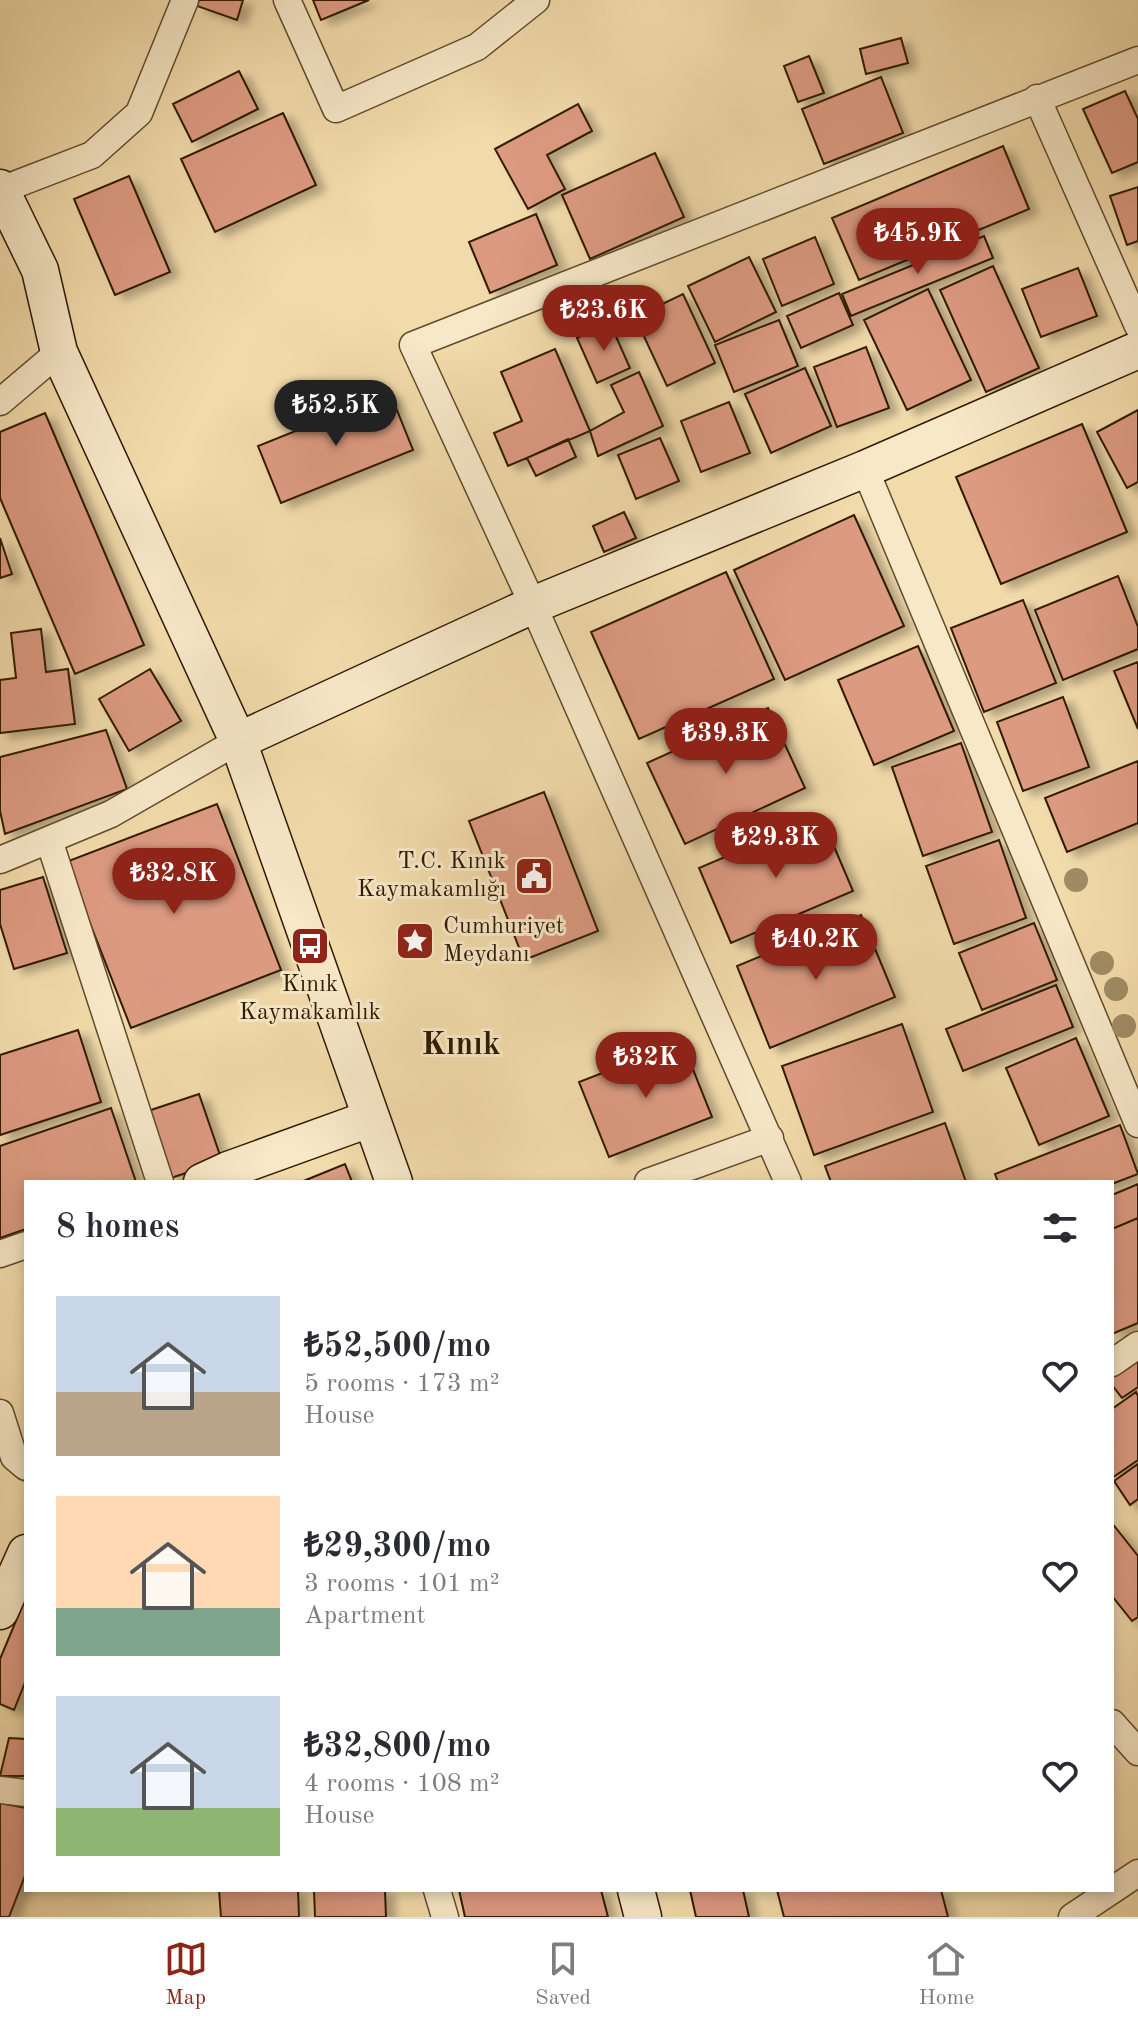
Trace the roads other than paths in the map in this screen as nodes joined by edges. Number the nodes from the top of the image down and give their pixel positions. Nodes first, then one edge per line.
1 (185, 0) edge
2 (287, 0) edge
3 (536, 0) edge
4 (1138, 60) edge
5 (1037, 98) junction
6 (0, 189) edge
7 (1138, 326) edge
8 (1138, 350) edge
9 (59, 352) junction
10 (0, 402) edge
11 (865, 469) junction
12 (533, 605) junction
13 (238, 741) junction
14 (49, 840) junction
15 (0, 860) edge
16 (369, 1119) junction
17 (1138, 1124) edge
18 (770, 1138) junction
19 (159, 1180) edge
20 (206, 1180) edge
21 (393, 1180) edge
22 (654, 1180) edge
23 (787, 1180) edge
24 (24, 1246) edge
25 (0, 1254) edge
26 (1138, 1345) edge
27 (1114, 1362) edge
28 (0, 1413) edge
29 (24, 1465) edge
30 (24, 1557) edge
31 (0, 1611) edge
32 (1114, 1725) edge
33 (1138, 1752) edge
34 (0, 1790) edge
35 (24, 1793) edge
36 (1138, 1873) edge
37 (1114, 1889) edge
38 (438, 1892) edge
39 (637, 1892) edge
40 (1110, 1892) edge
41 (445, 1917) edge
42 (643, 1917) edge
43 (1072, 1917) edge

1 - 6 street
2 - 3 street
4 - 5 street
5 - 7 street
5 - 12 street
6 - 9 street
8 - 11 street
9 - 10 street
9 - 13 street
11 - 12 street
11 - 17 street
12 - 13 street
12 - 18 street
13 - 14 street
13 - 16 street
14 - 15 street
14 - 19 street
16 - 20 street
16 - 21 street
18 - 22 street
18 - 23 street
24 - 25 street
26 - 27 street
28 - 29 street
30 - 31 street
32 - 33 street
34 - 35 street
36 - 37 street
38 - 41 street
39 - 42 street
40 - 43 street

